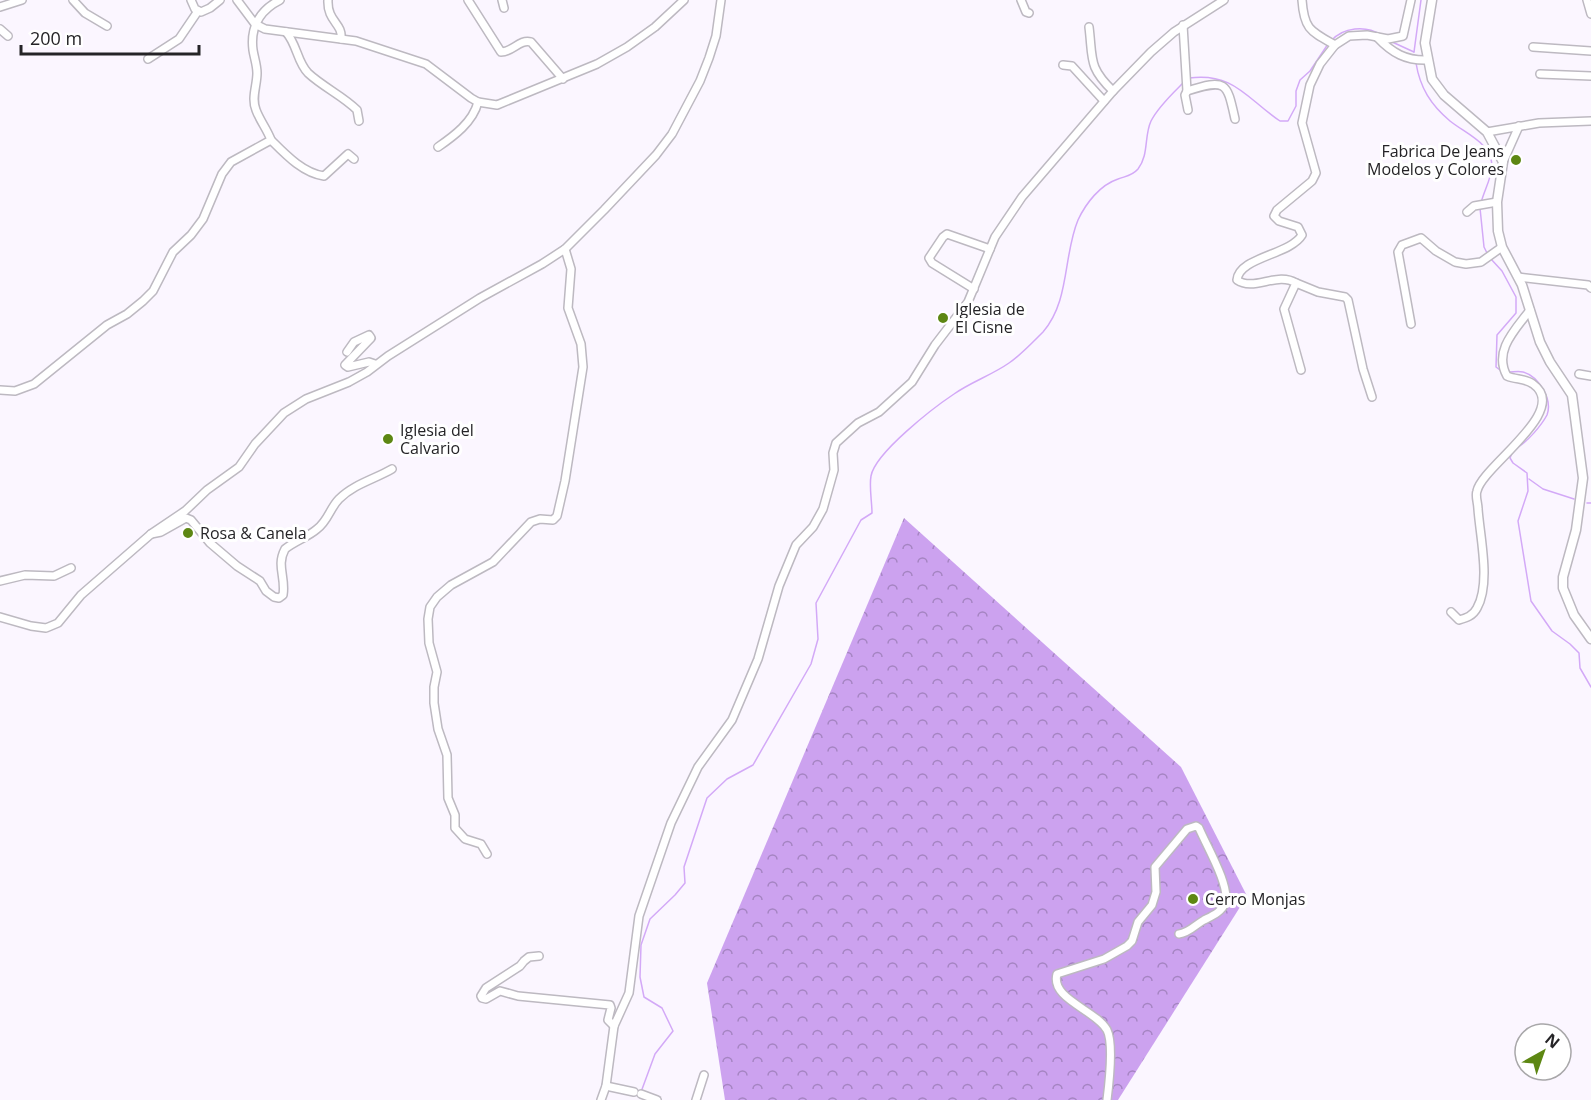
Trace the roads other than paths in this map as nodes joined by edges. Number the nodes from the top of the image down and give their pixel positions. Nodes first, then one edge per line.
1 (22, 0) edge
2 (73, 0) edge
3 (190, 0) edge
4 (220, 0) edge
5 (237, 0) edge
6 (280, 0) edge
7 (328, 0) edge
8 (468, 0) edge
9 (502, 0) edge
10 (684, 0) edge
11 (721, 0) edge
12 (1021, 0) edge
13 (1224, 0) edge
14 (1302, 0) edge
15 (1411, 0) edge
16 (1431, 0) edge
17 (1587, 0) edge
18 (0, 7) edge
19 (504, 8) dead end
20 (198, 11) junction
21 (1029, 13) dead end
22 (1591, 15) edge
23 (255, 24) junction
24 (1183, 25) junction
25 (107, 26) dead end
26 (1089, 27) dead end
27 (0, 29) edge
28 (286, 32) junction
29 (8, 36) dead end
30 (1377, 37) junction
31 (341, 39) junction
32 (1334, 45) junction
33 (1533, 47) dead end
34 (1591, 51) edge
35 (148, 59) dead end
36 (1425, 60) junction
37 (1063, 66) dead end
38 (1540, 74) dead end
39 (1591, 76) edge
40 (563, 79) junction
41 (1113, 91) junction
42 (1187, 91) junction
43 (1104, 101) junction
44 (478, 102) junction
45 (1188, 110) dead end
46 (1235, 119) dead end
47 (1591, 120) edge
48 (359, 121) dead end
49 (1519, 126) junction
50 (1487, 132) junction
51 (271, 140) junction
52 (438, 147) dead end
53 (354, 159) dead end
54 (1503, 162) junction
55 (1497, 202) junction
56 (1467, 212) dead end
57 (1502, 247) junction
58 (565, 249) junction
59 (990, 249) junction
60 (1518, 277) junction
61 (1296, 283) junction
62 (1591, 288) edge
63 (974, 289) junction
64 (1530, 310) junction
65 (1411, 324) dead end
66 (346, 352) dead end
67 (375, 364) junction
68 (1301, 370) dead end
69 (1579, 374) dead end
70 (1591, 376) edge
71 (0, 390) edge
72 (1372, 397) dead end
73 (393, 469) dead end
74 (151, 534) junction
75 (71, 568) dead end
76 (0, 581) edge
77 (1451, 612) dead end
78 (0, 617) edge
79 (1591, 639) edge
80 (487, 854) dead end
81 (1179, 934) dead end
82 (539, 956) dead end
83 (614, 1026) junction
84 (704, 1075) dead end
85 (606, 1086) junction
86 (601, 1100) edge
87 (657, 1100) edge
88 (696, 1100) edge
89 (1107, 1100) edge

1 - 18 street
2 - 25 street
3 - 20 street
4 - 20 street
5 - 23 street
6 - 23 street
7 - 31 street
8 - 40 street
9 - 19 street
10 - 40 street
11 - 58 street
12 - 21 street
13 - 24 street
14 - 32 street
15 - 30 street
16 - 36 main road
17 - 22 street
20 - 35 street
23 - 28 street
23 - 51 street
24 - 41 street
24 - 42 street
26 - 41 street
27 - 29 street
28 - 31 street
28 - 48 street
30 - 32 street
30 - 36 street
31 - 44 street
32 - 61 street
33 - 34 street
36 - 50 main road
37 - 43 street
38 - 39 street
40 - 44 street
41 - 43 street
42 - 45 street
42 - 46 street
43 - 59 street
44 - 52 street
47 - 49 street
49 - 50 street
49 - 54 street
50 - 54 main road
51 - 53 street
51 - 71 street
54 - 55 main road
55 - 56 street
55 - 57 main road
57 - 60 main road
57 - 65 street
58 - 67 street
58 - 80 street
59 - 63 street
59 - 63 street
60 - 62 street
60 - 64 main road
61 - 68 street
61 - 72 street
63 - 83 street
64 - 77 street
64 - 79 main road
66 - 67 street
67 - 74 street
69 - 70 street
73 - 74 street
74 - 78 street
75 - 76 street
81 - 89 street
82 - 83 street
83 - 85 street
84 - 88 street
85 - 86 street
85 - 87 street

